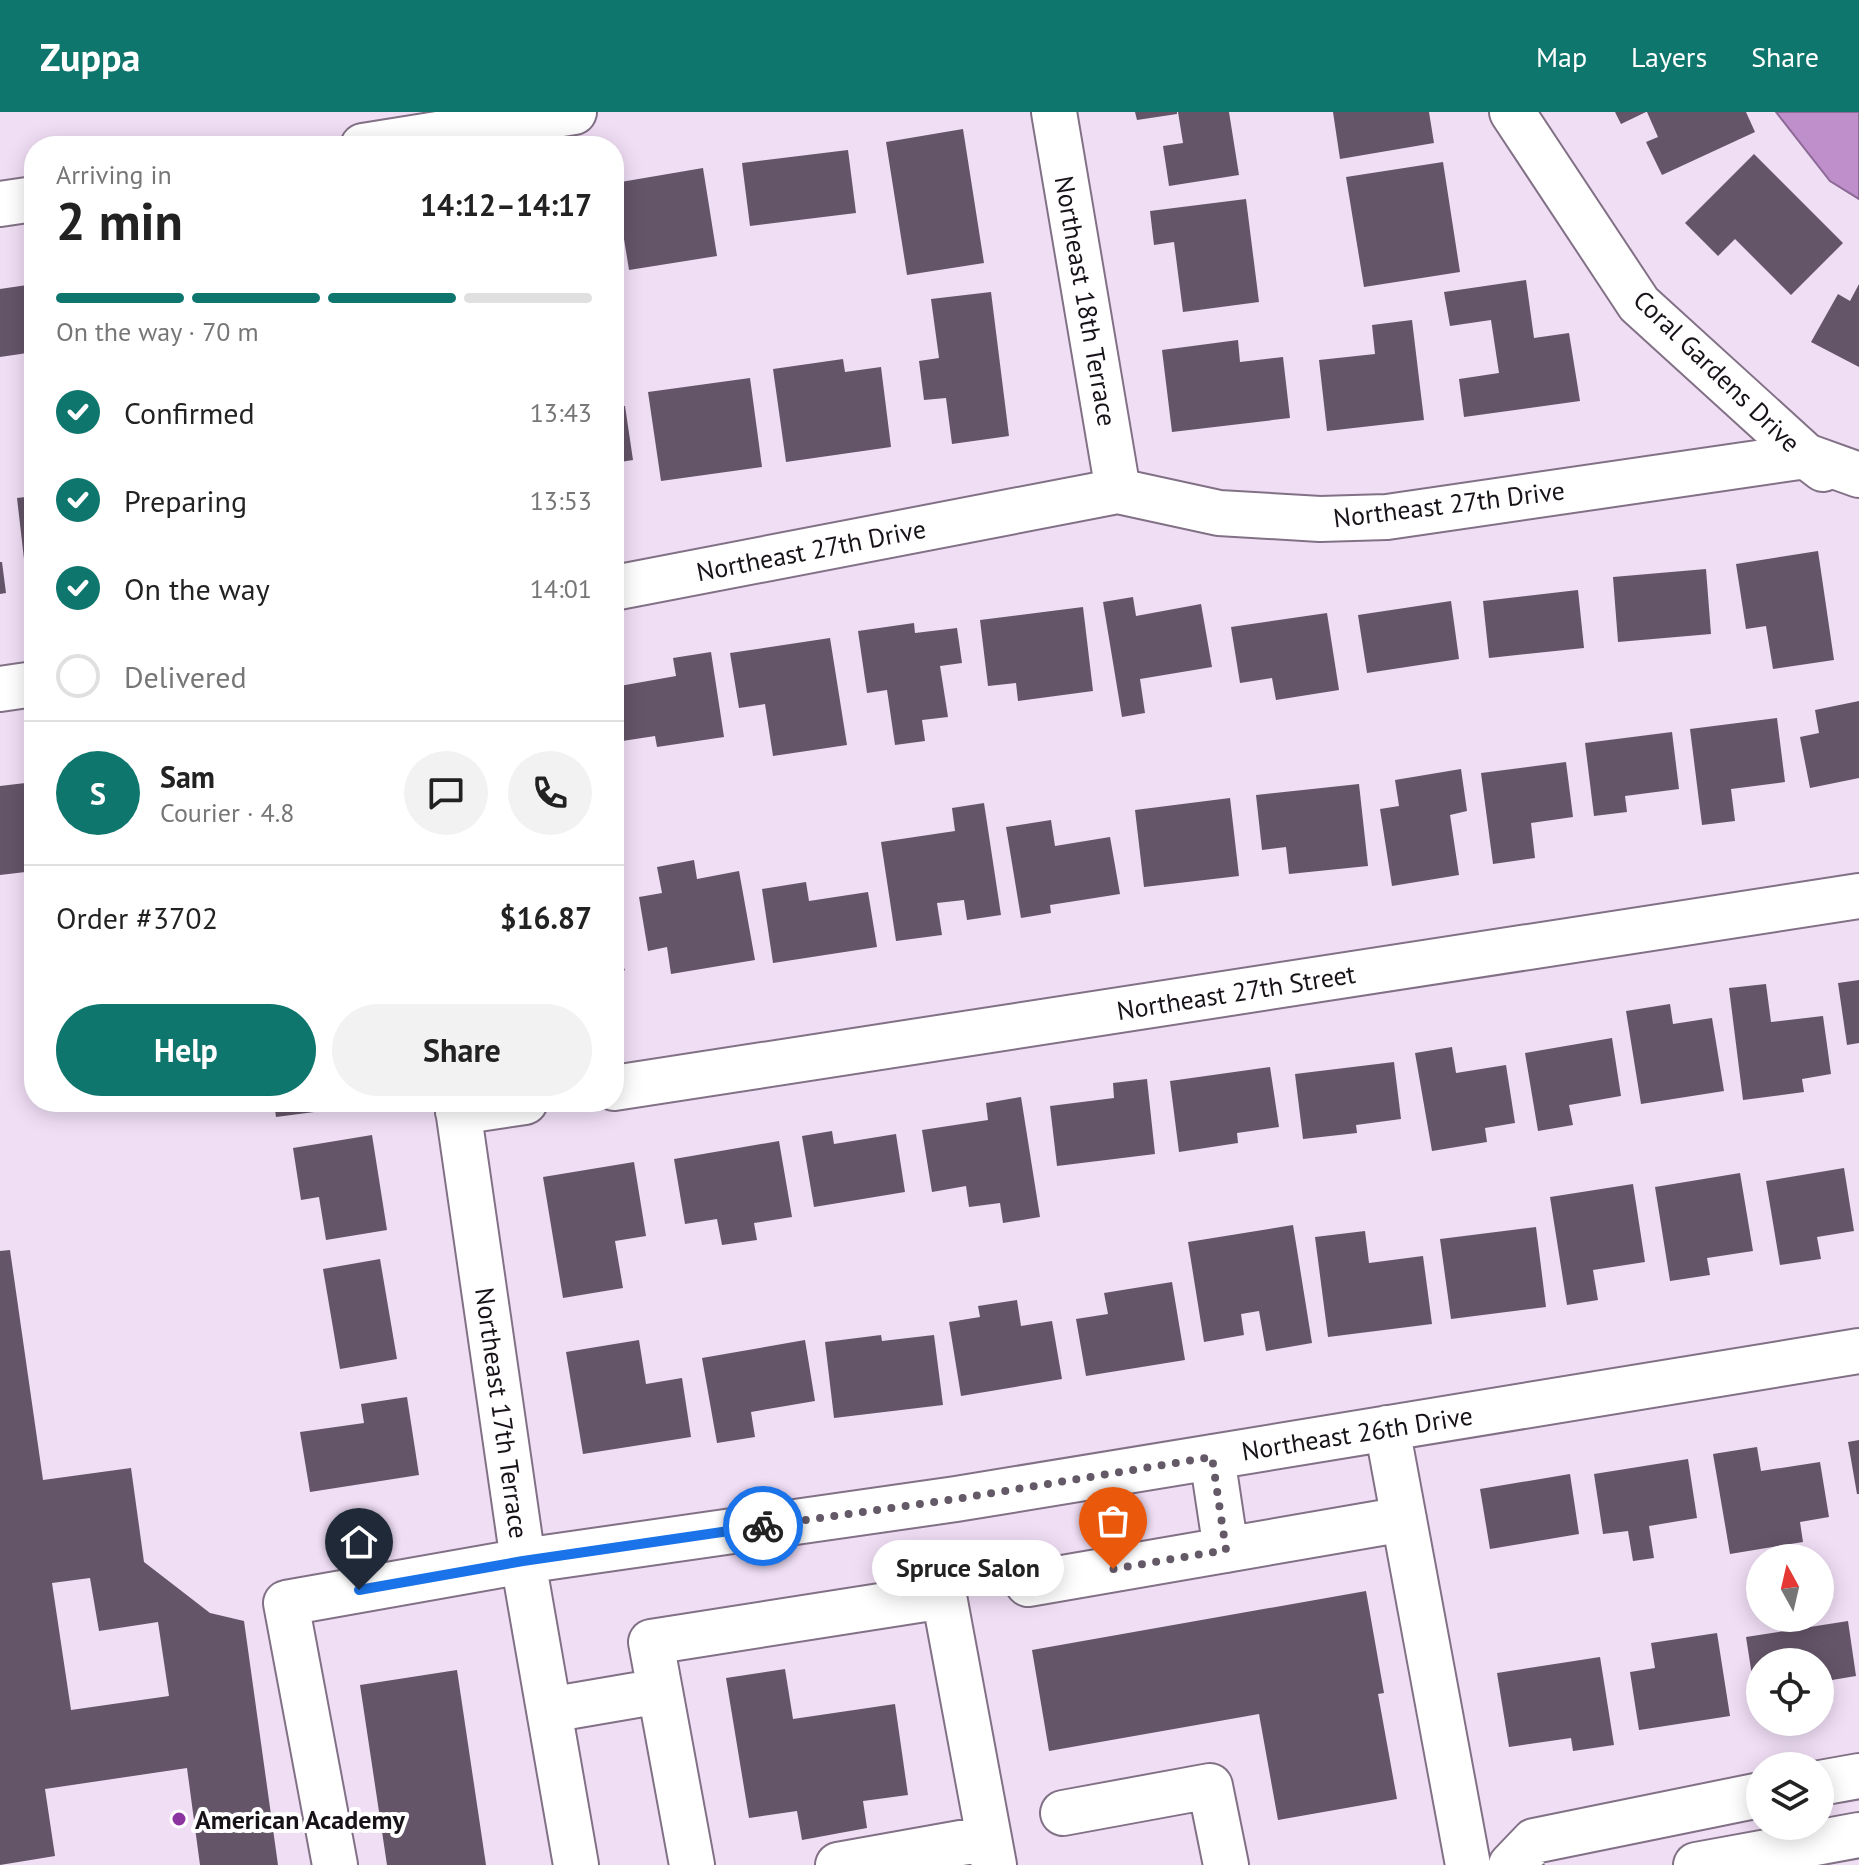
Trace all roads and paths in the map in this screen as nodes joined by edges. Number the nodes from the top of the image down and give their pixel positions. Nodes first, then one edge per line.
1 (574, 112) edge
2 (1054, 112) edge
3 (1512, 112) edge
4 (425, 136) edge
5 (24, 200) edge
6 (0, 204) edge
7 (1806, 456) junction
8 (1859, 475) edge
9 (1118, 491) junction
10 (1859, 494) edge
11 (624, 586) edge
12 (24, 685) edge
13 (0, 689) edge
14 (1859, 896) edge
15 (624, 1086) edge
16 (458, 1112) edge
17 (1859, 1351) edge
18 (1387, 1428) junction
19 (1212, 1457) junction
20 (1404, 1519) junction
21 (1226, 1550) junction
22 (523, 1561) junction
23 (1028, 1584) dead end
24 (660, 1691) junction
25 (549, 1710) junction
26 (1859, 1776) edge
27 (1834, 1780) edge
28 (1746, 1798) edge
29 (1063, 1813) dead end
30 (1859, 1835) edge
31 (991, 1852) edge
32 (335, 1865) edge
33 (576, 1865) edge
34 (692, 1865) edge
35 (838, 1865) edge
36 (1226, 1865) edge
37 (1468, 1865) edge
38 (1511, 1865) edge
39 (1696, 1865) edge

1 - 4 street
2 - 9 street, Northeast 18th Terrace
3 - 7 street, Coral Gardens Drive
5 - 6 street
7 - 8 street, Northeast 27th Drive
7 - 9 street, Northeast 27th Drive
7 - 10 street, Coral Gardens Drive
9 - 11 street, Northeast 27th Drive
12 - 13 street
14 - 15 street, Northeast 27th Street
16 - 22 street, Northeast 17th Terrace
17 - 18 street, Northeast 26th Drive
18 - 19 street, Northeast 26th Drive
18 - 20 street
19 - 21 street
19 - 22 street, Northeast 26th Drive
20 - 21 street
20 - 37 street
21 - 23 street
22 - 25 street, Northeast 17th Terrace
22 - 32 street, Northeast 26th Drive
24 - 25 street
24 - 31 street
24 - 34 street
25 - 33 street, Northeast 17th Terrace
26 - 27 street
28 - 38 street
29 - 36 street
30 - 39 street
31 - 35 street

